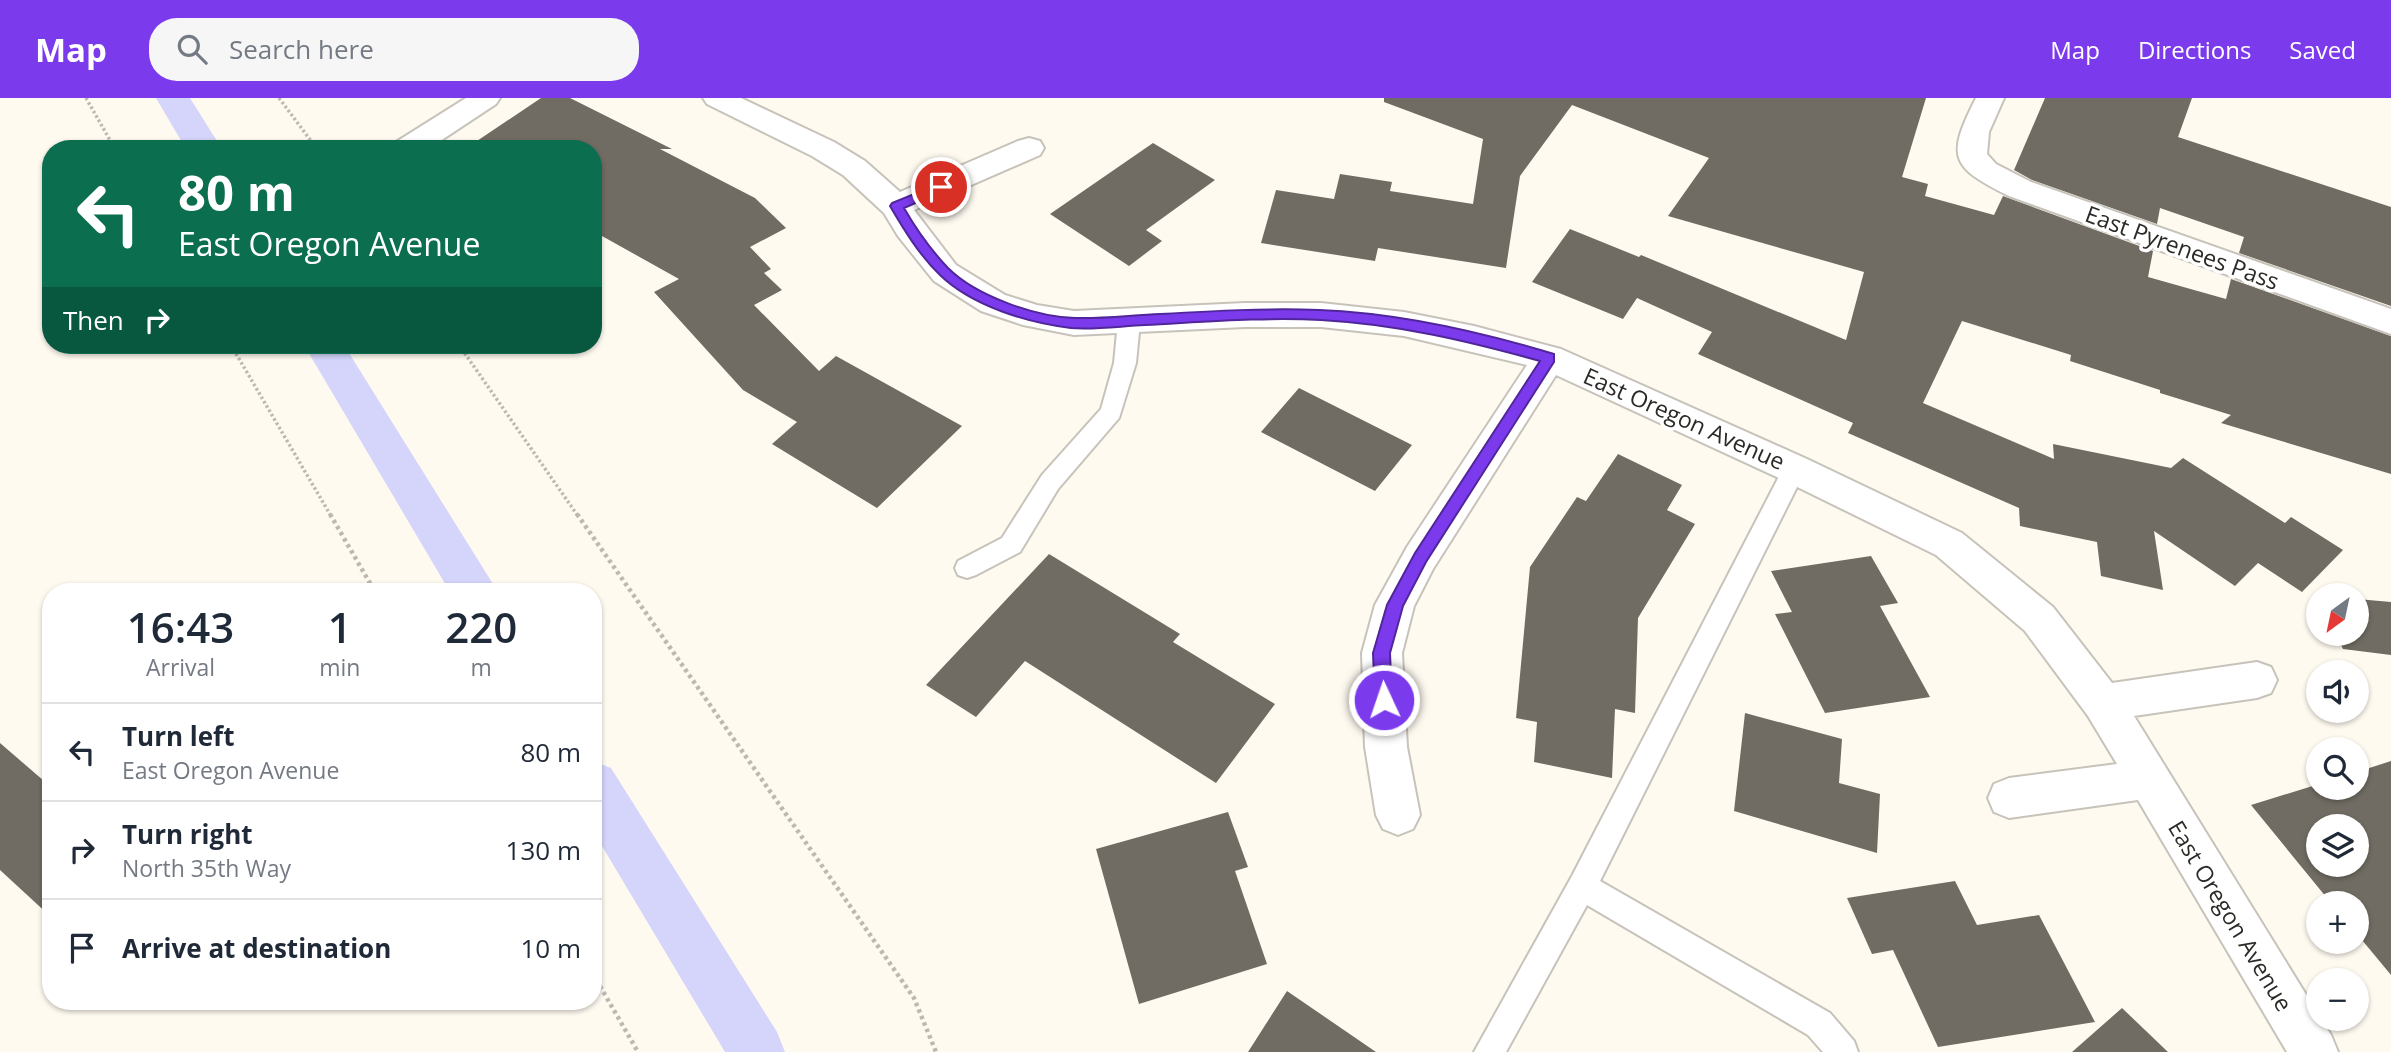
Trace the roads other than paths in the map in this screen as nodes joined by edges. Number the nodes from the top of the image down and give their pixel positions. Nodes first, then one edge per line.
1 (486, 98) edge
2 (717, 98) edge
3 (1990, 98) edge
4 (421, 140) edge
5 (1029, 148) dead end
6 (897, 206) junction
7 (1129, 322) junction
8 (2391, 322) edge
9 (1549, 358) junction
10 (1794, 469) junction
11 (967, 568) dead end
12 (2257, 680) dead end
13 (2103, 703) junction
14 (2147, 779) junction
15 (2009, 798) dead end
16 (1398, 815) dead end
17 (1582, 886) junction
18 (1489, 1052) edge
19 (1843, 1052) edge
20 (2314, 1052) edge

1 - 4 street
2 - 6 street, East Oregon Avenue
3 - 8 street, East Pyrenees Pass
5 - 6 street
6 - 7 street, East Oregon Avenue
7 - 9 street, East Oregon Avenue
7 - 11 lane
9 - 10 street, East Oregon Avenue
9 - 16 street
10 - 13 street, East Oregon Avenue
10 - 17 lane
12 - 13 street
13 - 14 street, East Oregon Avenue
14 - 15 street
14 - 20 street, East Oregon Avenue
17 - 18 lane
17 - 19 lane

